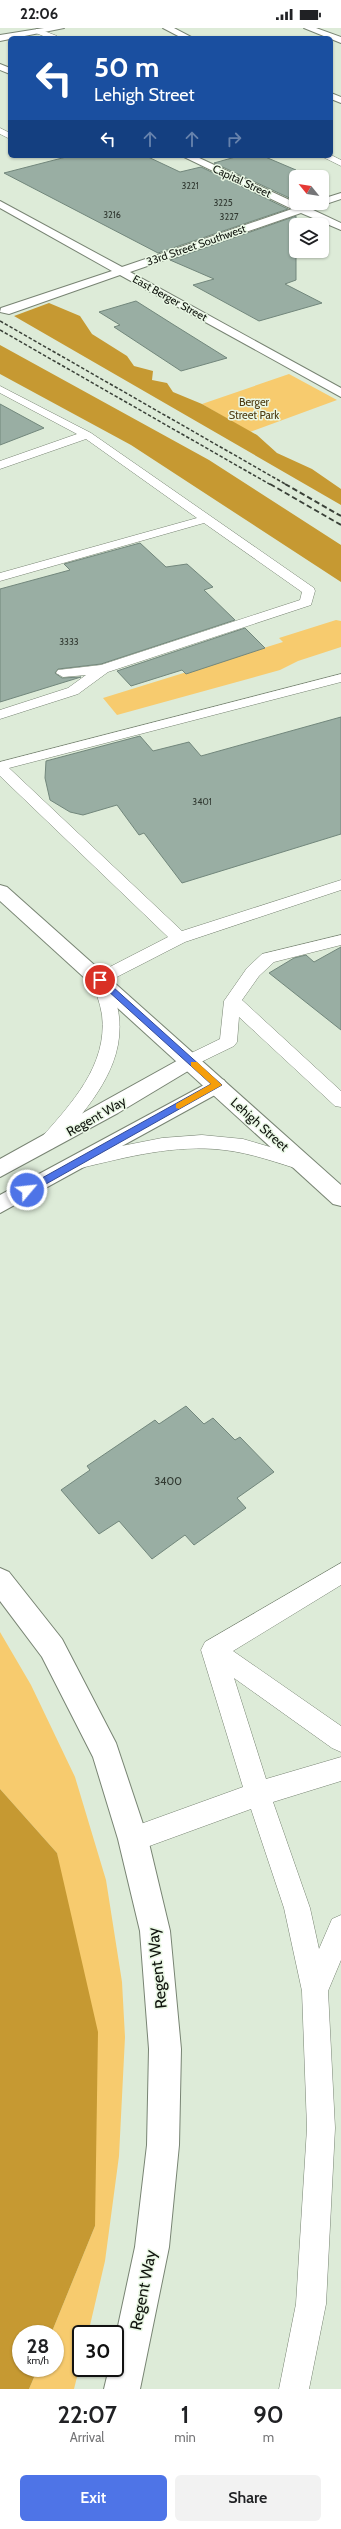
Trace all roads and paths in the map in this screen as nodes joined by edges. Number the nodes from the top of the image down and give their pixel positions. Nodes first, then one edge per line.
1 (60, 28) edge
2 (167, 28) edge
3 (308, 28) edge
4 (39, 31) junction
5 (11, 36) edge
6 (50, 36) edge
7 (185, 36) edge
8 (330, 36) edge
9 (191, 158) edge
10 (330, 158) edge
11 (341, 163) edge
12 (341, 196) edge
13 (329, 200) edge
14 (289, 203) edge
15 (0, 204) edge
16 (299, 210) edge
17 (304, 210) edge
18 (341, 227) edge
19 (122, 271) junction
20 (5, 311) dead end
21 (0, 389) edge
22 (341, 393) edge
23 (87, 435) junction
24 (0, 465) edge
25 (205, 519) junction
26 (0, 577) edge
27 (103, 669) junction
28 (63, 673) dead end
29 (341, 678) edge
30 (0, 715) edge
31 (0, 767) edge
32 (341, 885) edge
33 (0, 891) edge
34 (179, 938) junction
35 (341, 940) edge
36 (100, 980) junction
37 (232, 1001) junction
38 (191, 1060) junction
39 (217, 1085) junction
40 (341, 1101) edge
41 (46, 1144) junction
42 (81, 1161) junction
43 (304, 1164) junction
44 (0, 1169) edge
45 (341, 1198) edge
46 (0, 1205) edge
47 (341, 1573) edge
48 (0, 1580) edge
49 (213, 1650) junction
50 (341, 1740) edge
51 (341, 1769) edge
52 (258, 1794) junction
53 (133, 1839) junction
54 (341, 1928) edge
55 (315, 1991) junction
56 (122, 2389) edge
57 (294, 2389) edge

1 - 4 main road
2 - 7 main road
3 - 8 main road
4 - 5 main road
4 - 6 lane
9 - 14 main road, Capital Street
10 - 11 lane
12 - 13 main road, 33rd Street Southwest
15 - 19 main road, East Berger Street
16 - 19 main road, 33rd Street Southwest
17 - 18 main road, Capital Street
19 - 20 main road, 33rd Street Southwest
19 - 22 main road, East Berger Street
21 - 23 lane
23 - 24 lane
23 - 25 lane
25 - 26 lane
25 - 27 lane
27 - 28 lane
27 - 30 lane
29 - 31 lane
31 - 34 lane
32 - 34 lane
33 - 36 main road, Lehigh Street
34 - 36 lane
35 - 37 lane
36 - 38 main road, Lehigh Street
36 - 41 lane
37 - 38 lane
37 - 40 lane
38 - 39 main road, Lehigh Street
38 - 41 main road, Regent Way
39 - 42 main road
39 - 43 main road, Lehigh Street
41 - 44 main road, Regent Way
42 - 43 lane
42 - 46 main road
43 - 45 main road, Lehigh Street
47 - 49 lane
48 - 53 main road, Regent Way
49 - 50 lane
49 - 52 lane
51 - 52 lane
52 - 53 lane
52 - 55 lane
53 - 56 main road, Regent Way
54 - 55 lane
55 - 57 lane

